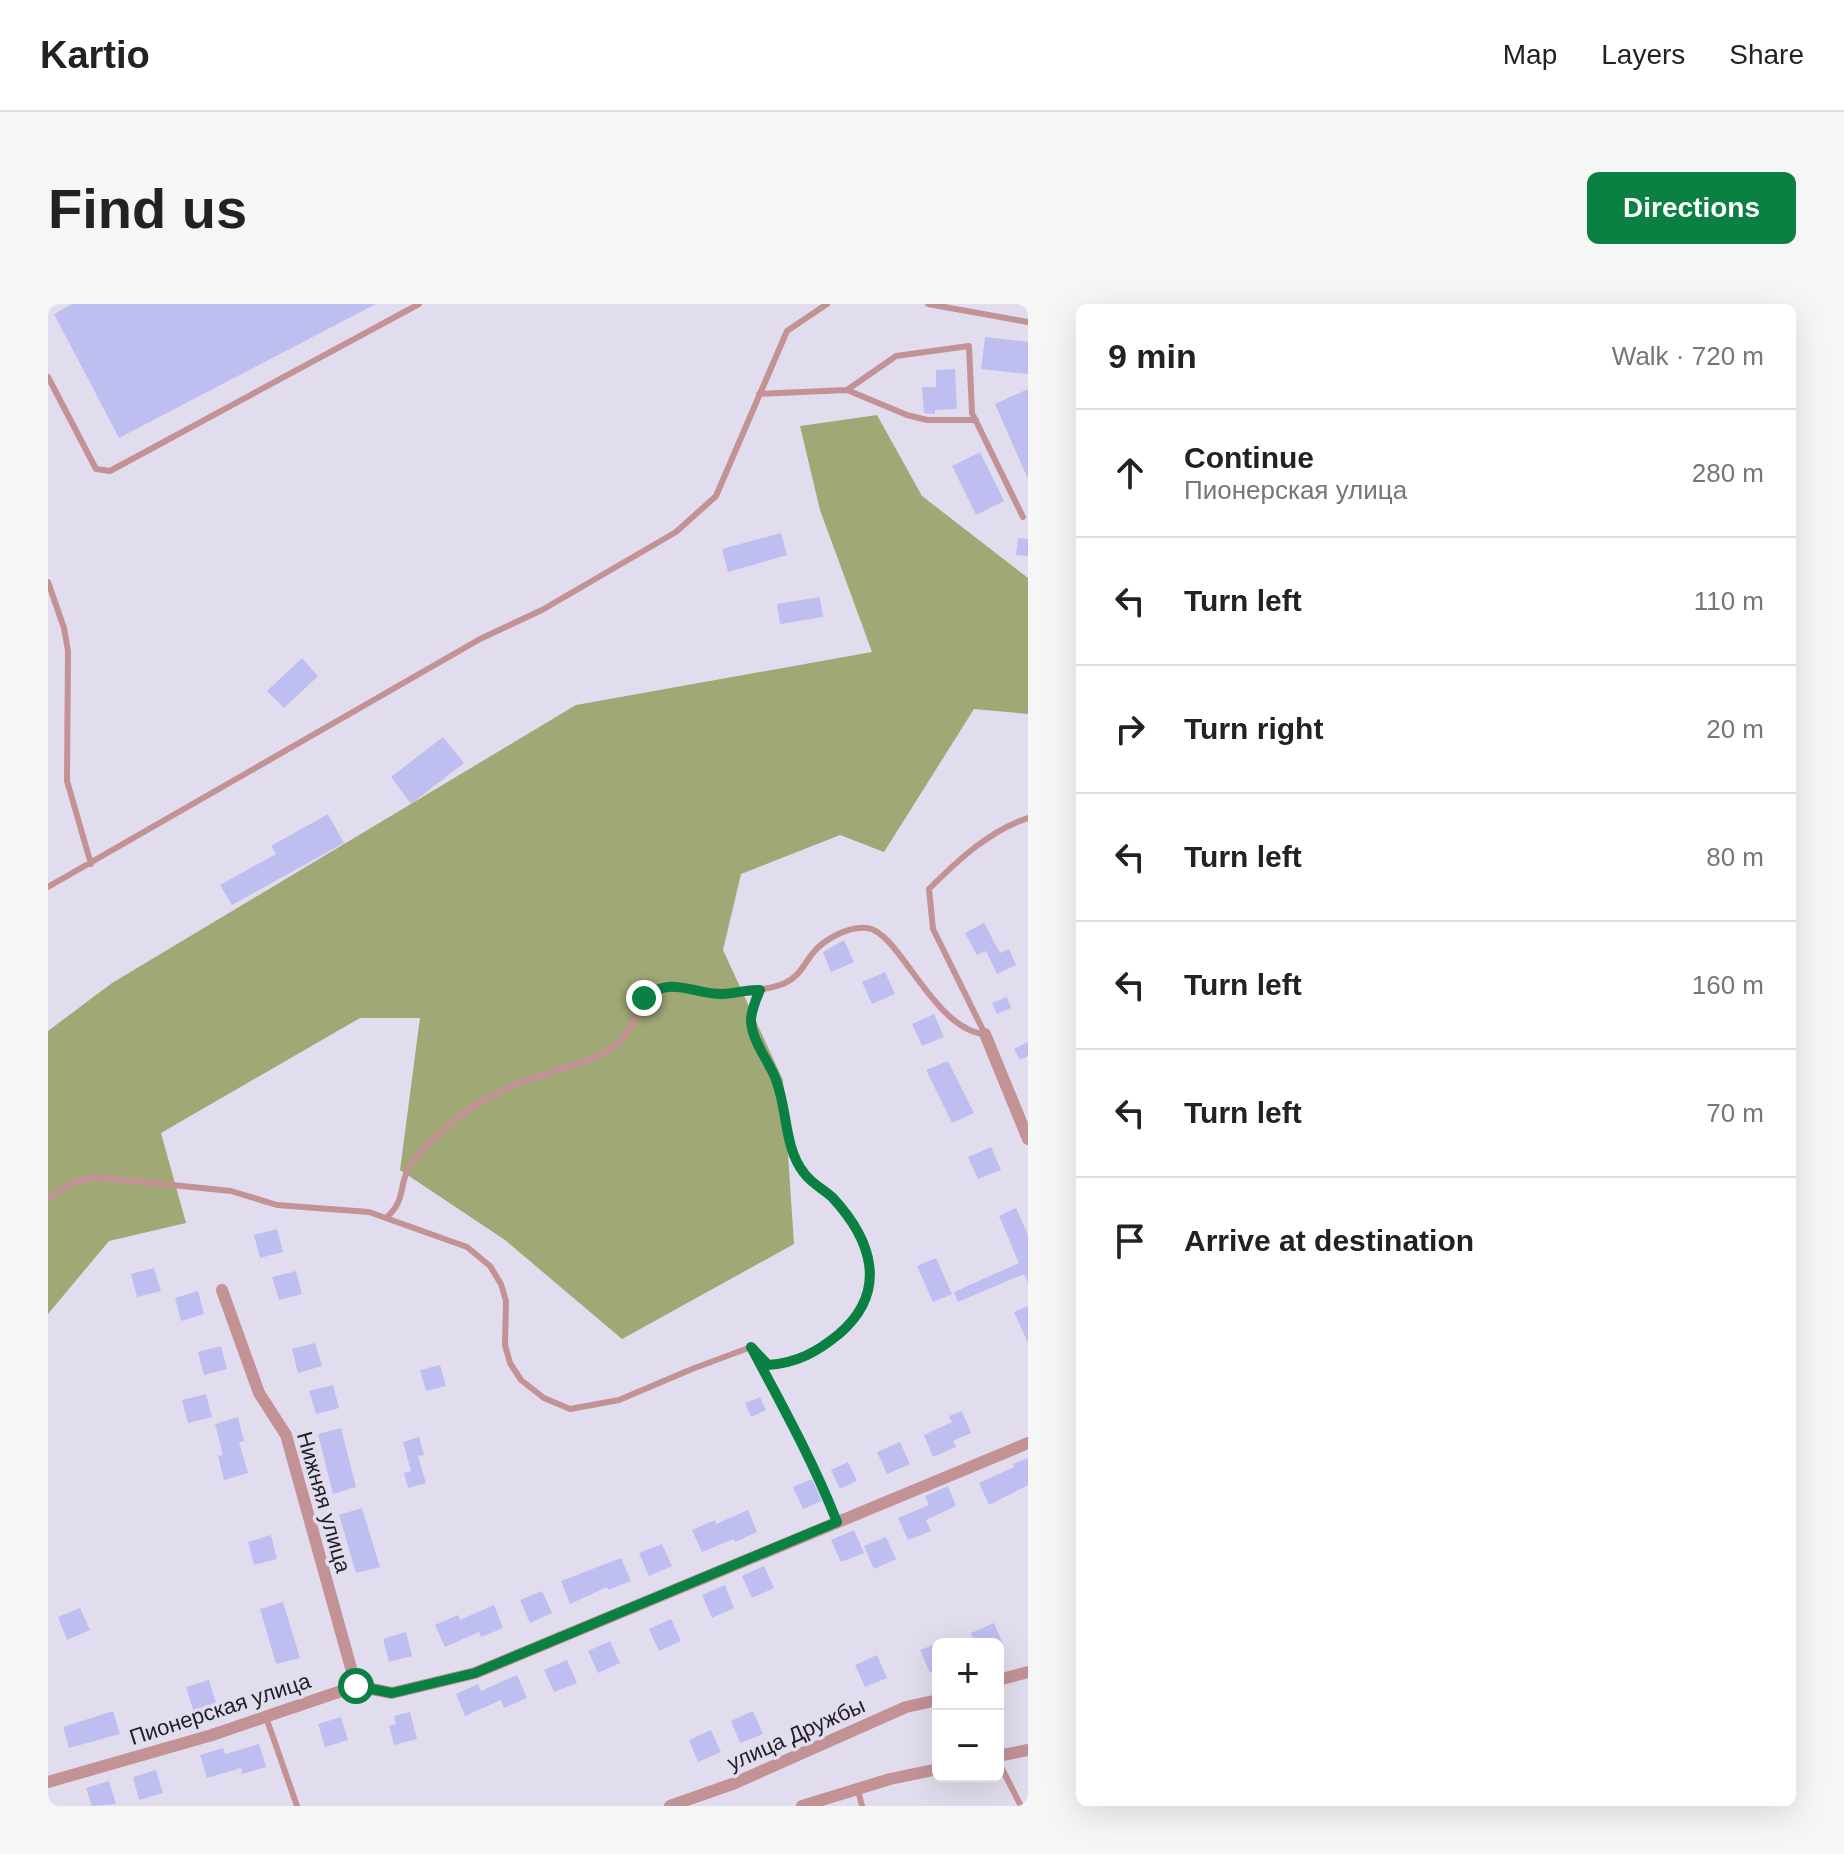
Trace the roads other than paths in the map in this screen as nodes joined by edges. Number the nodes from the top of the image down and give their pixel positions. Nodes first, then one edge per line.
1 (419, 304) edge
2 (827, 304) edge
3 (928, 304) edge
4 (1028, 322) edge
5 (48, 377) edge
6 (847, 390) junction
7 (759, 394) junction
8 (976, 420) junction
9 (1023, 517) dead end
10 (48, 582) edge
11 (1028, 818) edge
12 (91, 864) junction
13 (48, 887) edge
14 (760, 990) junction
15 (985, 1034) junction
16 (1028, 1139) edge
17 (48, 1199) edge
18 (386, 1218) junction
19 (222, 1290) dead end
20 (751, 1347) junction
21 (1028, 1443) edge
22 (837, 1522) junction
23 (1028, 1672) edge
24 (1004, 1678) edge
25 (356, 1686) junction
26 (932, 1701) edge
27 (266, 1717) junction
28 (1028, 1750) edge
29 (1004, 1756) edge
30 (932, 1770) edge
31 (1004, 1771) edge
32 (48, 1782) edge
33 (858, 1789) junction
34 (685, 1803) edge
35 (297, 1806) edge
36 (670, 1806) edge
37 (802, 1806) edge
38 (862, 1806) edge
39 (1021, 1806) edge

1 - 5 lane
2 - 7 lane
3 - 4 lane
6 - 7 lane
6 - 8 lane
6 - 8 lane
7 - 12 lane
8 - 9 lane
10 - 12 lane
11 - 15 lane
12 - 13 lane
14 - 15 lane
14 - 18 lane
14 - 20 lane
15 - 16 street
17 - 18 lane
18 - 20 lane
19 - 25 street, Нижняя улица
20 - 22 lane
21 - 22 street, Пионерская улица
22 - 25 street, Пионерская улица
23 - 24 street
25 - 27 street, Пионерская улица
26 - 34 street, улица Дружбы
27 - 32 street, Пионерская улица
27 - 35 lane
28 - 29 street
30 - 33 street
31 - 39 lane
33 - 37 street
33 - 38 lane
34 - 36 street, улица Дружбы

